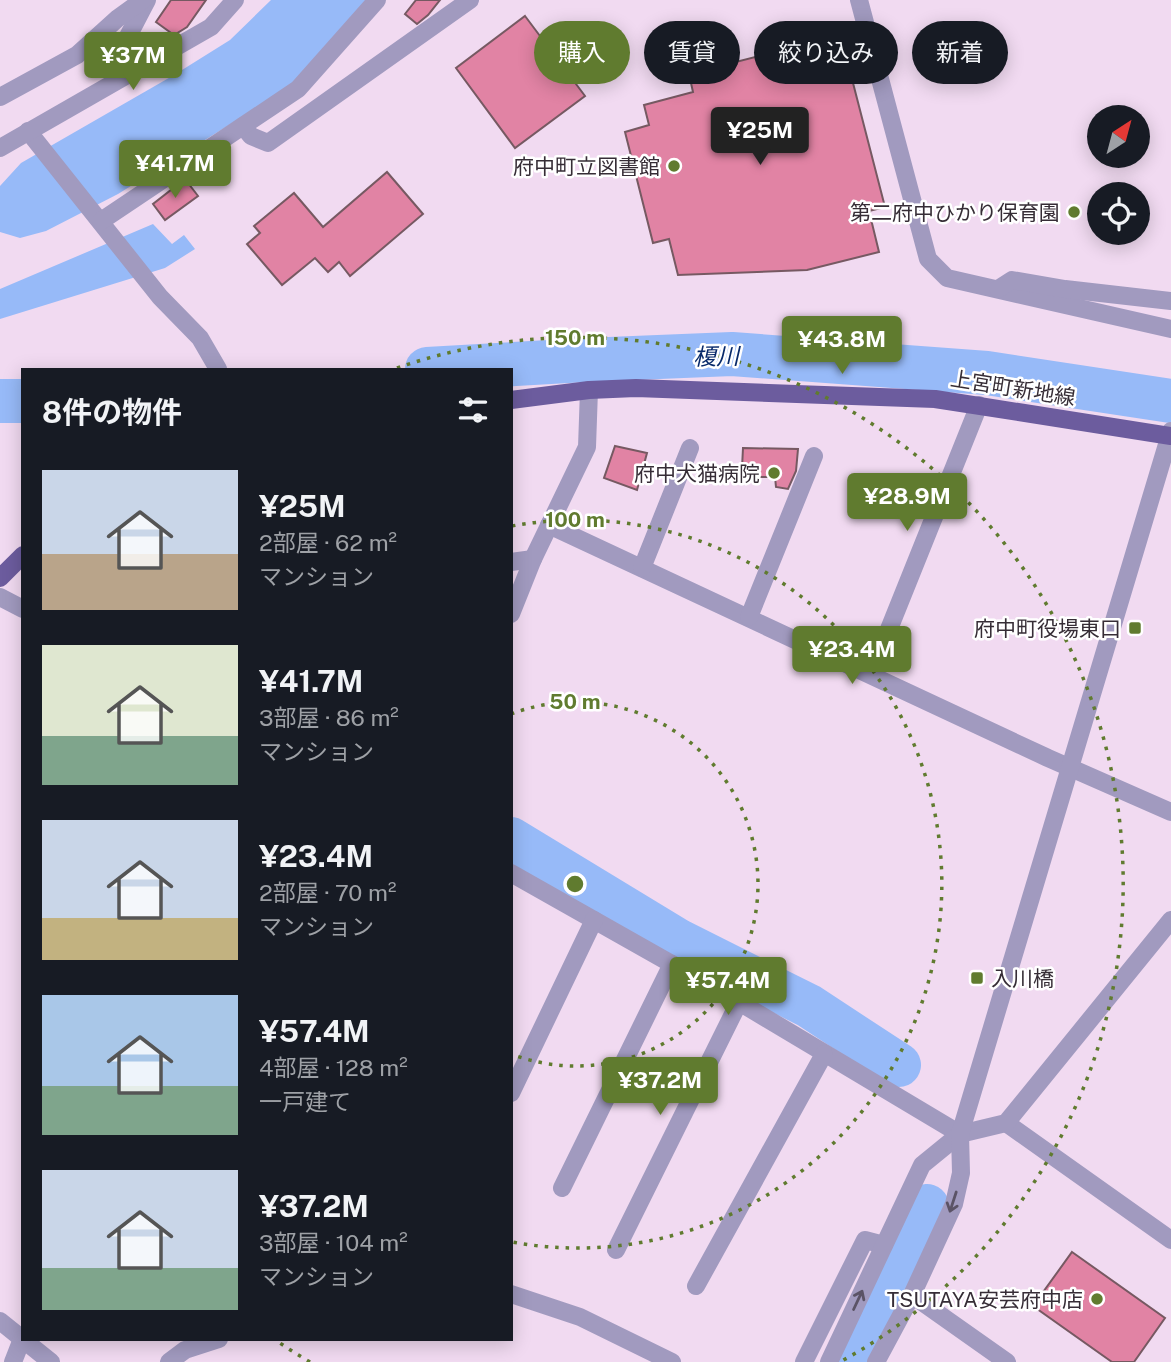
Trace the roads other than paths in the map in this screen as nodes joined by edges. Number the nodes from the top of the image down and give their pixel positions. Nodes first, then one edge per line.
1 (145, 0) edge
2 (236, 0) edge
3 (376, 0) edge
4 (470, 0) edge
5 (859, 0) edge
6 (118, 78) junction
7 (0, 97) edge
8 (243, 126) junction
9 (34, 138) junction
10 (0, 148) edge
11 (98, 216) junction
12 (998, 289) junction
13 (1171, 301) edge
14 (1171, 329) edge
15 (217, 368) edge
16 (589, 390) junction
17 (513, 400) edge
18 (979, 405) junction
19 (1171, 434) edge
20 (690, 449) dead end
21 (814, 456) dead end
22 (549, 525) junction
23 (21, 557) edge
24 (533, 559) junction
25 (513, 562) edge
26 (642, 568) junction
27 (1, 578) edge
28 (0, 597) edge
29 (21, 608) edge
30 (513, 609) edge
31 (749, 617) junction
32 (871, 674) junction
33 (1070, 768) junction
34 (1171, 812) edge
35 (513, 874) edge
36 (594, 920) junction
37 (1171, 920) edge
38 (672, 964) junction
39 (739, 1002) junction
40 (824, 1054) junction
41 (513, 1089) edge
42 (1006, 1123) junction
43 (960, 1134) junction
44 (562, 1188) dead end
45 (1171, 1240) edge
46 (884, 1245) junction
47 (615, 1250) dead end
48 (696, 1286) dead end
49 (513, 1295) edge
50 (912, 1295) junction
51 (0, 1321) edge
52 (21, 1338) edge
53 (21, 1341) edge
54 (25, 1341) edge
55 (213, 1341) edge
56 (13, 1362) edge
57 (51, 1362) edge
58 (169, 1362) edge
59 (672, 1362) edge
60 (804, 1362) edge
61 (829, 1362) edge
62 (876, 1362) edge
63 (1007, 1362) edge

1 - 6 street
1 - 7 street
2 - 6 street
3 - 8 street
4 - 8 street
5 - 12 street
6 - 9 street
8 - 11 street
9 - 10 street
9 - 11 street
11 - 15 street
12 - 13 street
12 - 14 street
16 - 17 main road, 上宮町新地線
16 - 18 main road, 上宮町新地線
16 - 22 street
18 - 19 main road, 上宮町新地線
18 - 32 street
19 - 33 street
20 - 26 street
21 - 31 street
22 - 24 street
22 - 26 street
23 - 27 main road
24 - 25 street
24 - 30 street
26 - 31 street
28 - 29 street
31 - 32 street
32 - 33 street
33 - 34 street
33 - 43 street
35 - 36 street
36 - 38 street
36 - 41 street
37 - 42 street
38 - 39 street
38 - 44 street
39 - 40 street
39 - 47 street
40 - 43 street
40 - 48 street
42 - 43 street
42 - 45 street
43 - 46 street
43 -> 50 street
46 - 60 street
61 -> 46 street
49 - 59 street
50 - 62 street
50 - 63 street
51 - 52 street
53 - 56 street
54 - 57 street
55 - 58 street

